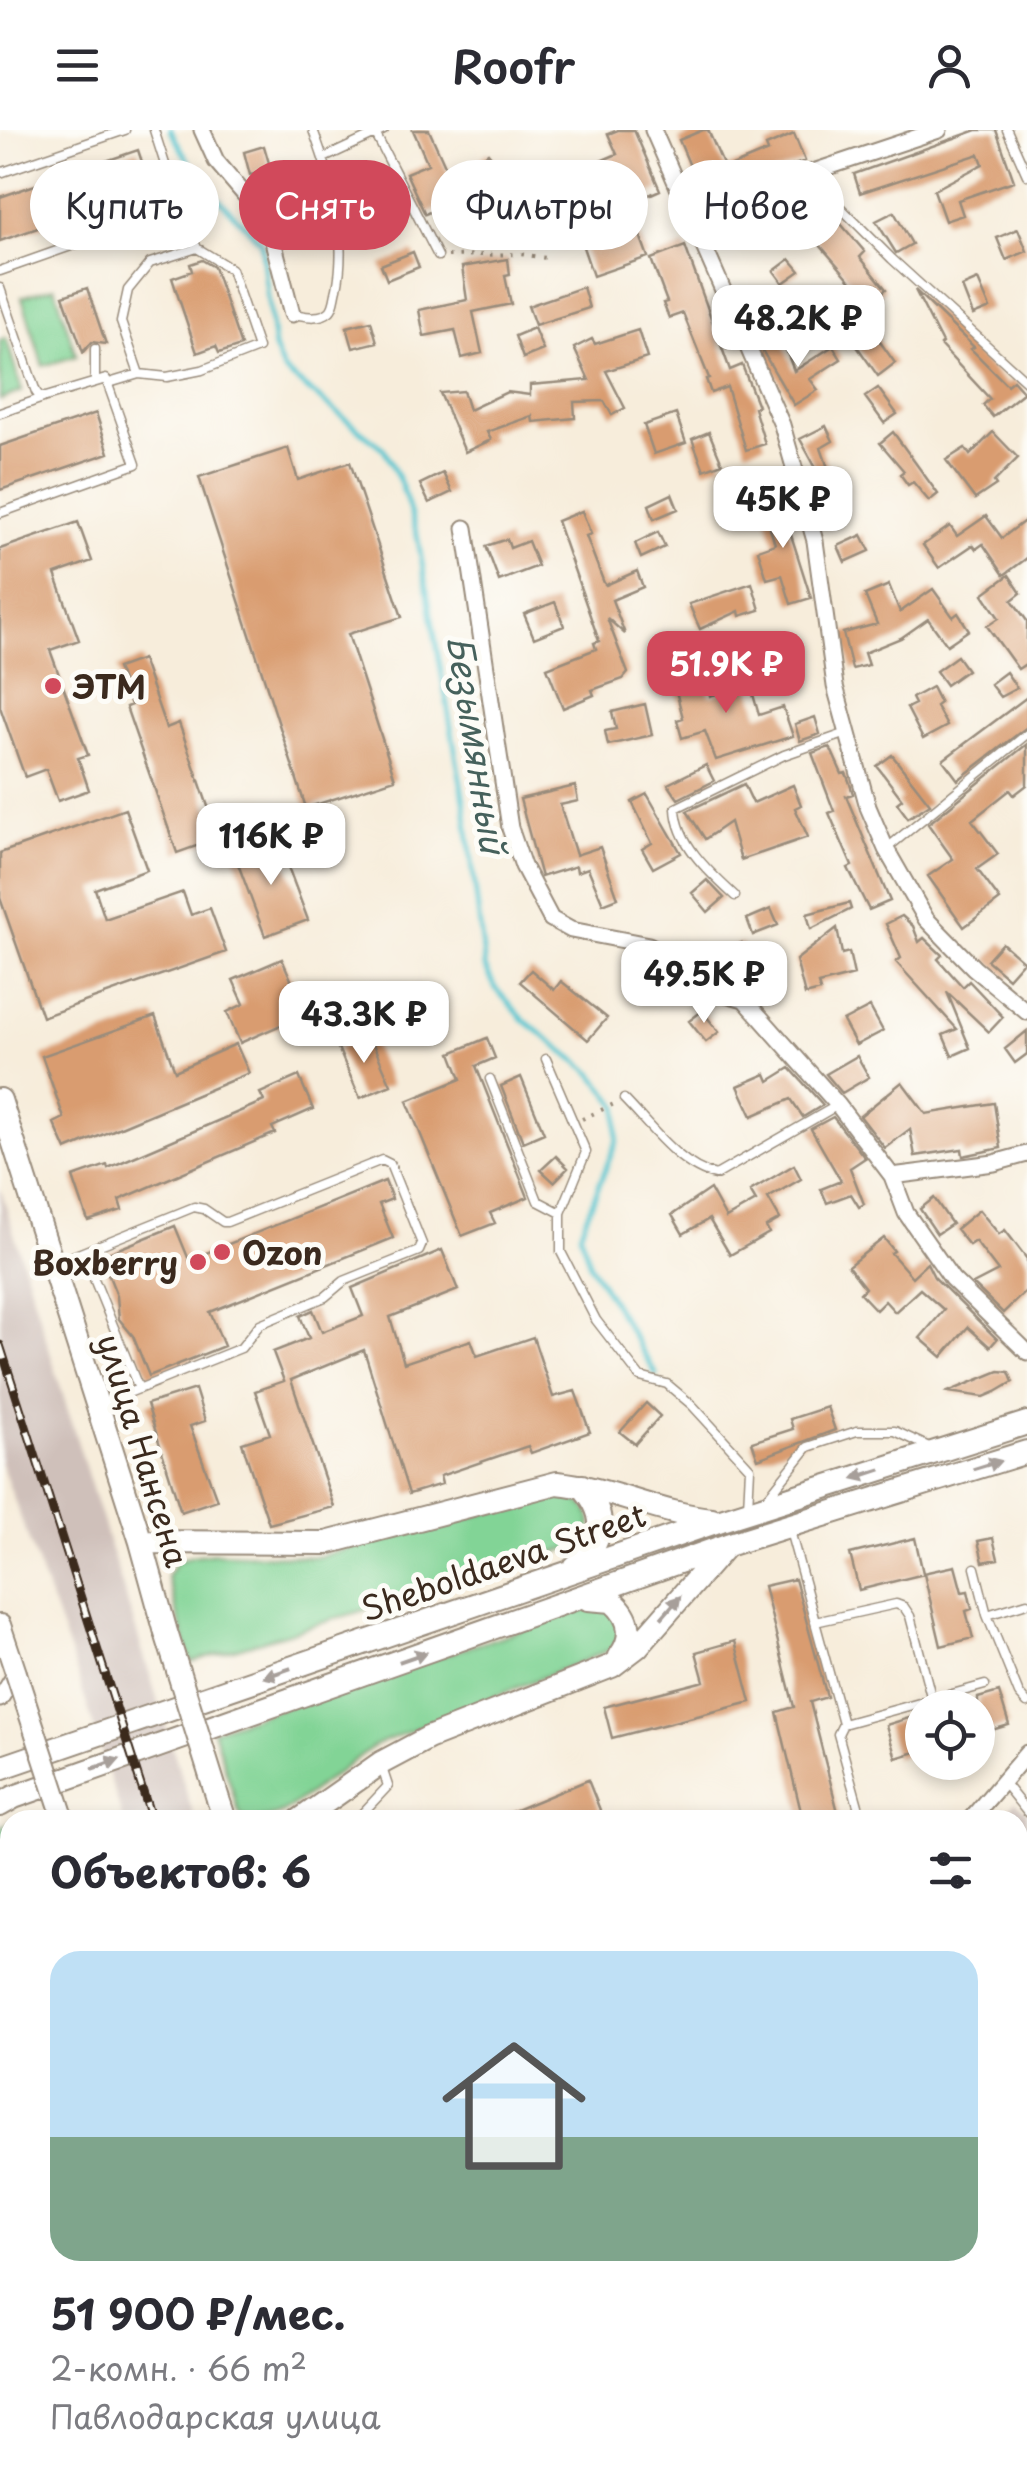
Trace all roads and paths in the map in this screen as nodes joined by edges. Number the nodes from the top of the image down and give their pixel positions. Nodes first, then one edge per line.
1 (125, 130) edge
2 (154, 130) edge
3 (202, 130) edge
4 (313, 130) edge
5 (653, 130) edge
6 (939, 130) edge
7 (1008, 130) edge
8 (380, 132) edge
9 (324, 158) junction
10 (164, 160) edge
11 (844, 162) edge
12 (668, 163) edge
13 (0, 173) edge
14 (1027, 175) edge
15 (844, 211) edge
16 (60, 250) edge
17 (191, 250) edge
18 (200, 250) edge
19 (706, 250) edge
20 (438, 256) joint
21 (546, 258) dead end
22 (0, 271) edge
23 (0, 288) edge
24 (292, 314) joint
25 (95, 348) dead end
26 (139, 374) junction
27 (95, 380) junction
28 (1027, 382) edge
29 (110, 383) junction
30 (46, 397) junction
31 (0, 413) edge
32 (0, 513) edge
33 (465, 528) dead end
34 (850, 732) junction
35 (1027, 734) edge
36 (886, 849) junction
37 (735, 896) dead end
38 (1027, 1012) edge
39 (546, 1059) dead end
40 (490, 1079) dead end
41 (624, 1099) dead end
42 (0, 1100) edge
43 (838, 1106) junction
44 (604, 1108) dead end
45 (574, 1123) junction
46 (1027, 1154) edge
47 (892, 1176) junction
48 (561, 1213) junction
49 (83, 1252) junction
50 (52, 1264) junction
51 (1027, 1352) edge
52 (138, 1389) junction
53 (97, 1406) junction
54 (1027, 1423) edge
55 (938, 1451) junction
56 (1027, 1452) edge
57 (582, 1486) junction
58 (754, 1510) junction
59 (721, 1520) junction
60 (789, 1527) junction
61 (141, 1542) junction
62 (727, 1545) junction
63 (975, 1568) dead end
64 (568, 1574) junction
65 (577, 1599) junction
66 (1027, 1603) edge
67 (987, 1614) junction
68 (815, 1622) junction
69 (0, 1625) edge
70 (612, 1666) junction
71 (9, 1668) edge
72 (985, 1685) dead end
73 (929, 1690) edge
74 (967, 1690) edge
75 (0, 1699) edge
76 (1027, 1703) edge
77 (905, 1707) edge
78 (842, 1724) junction
79 (1027, 1752) edge
80 (380, 1763) junction
81 (1, 1767) edge
82 (1003, 1782) junction
83 (7, 1801) edge
84 (60, 1810) edge
85 (222, 1810) edge
86 (314, 1810) edge
87 (365, 1810) edge
88 (859, 1810) edge
89 (979, 1810) edge
90 (1025, 1810) edge

1 - 13 lane
2 - 10 lane
3 - 24 street
4 - 9 lane
5 - 12 street
6 - 11 street
7 - 14 lane
8 - 9 lane
8 - 20 lane
9 - 24 lane
15 - 28 lane
16 - 22 lane
17 - 26 lane
18 - 26 lane
19 - 34 street
20 - 21 path
23 - 30 lane
25 - 27 lane
26 - 29 lane
27 - 29 lane
27 - 30 lane
29 - 32 lane
30 - 31 lane
33 - 43 street
34 - 36 street
34 - 37 lane
35 - 36 lane
36 - 38 street
39 - 45 lane
40 - 48 lane
41 - 43 lane
42 - 50 main road, улица Нансена
43 - 47 street
44 - 45 path
45 - 48 lane
46 - 47 street
47 - 51 street
48 - 58 lane
49 - 50 lane
49 - 52 lane
49 - 52 lane
50 - 53 main road, улица Нансена
52 - 53 lane
53 - 61 main road, улица Нансена
54 - 55 main road, Sheboldaeva Street
55 -> 58 main road, Sheboldaeva Street
55 - 58 lane
60 -> 56 main road, Sheboldaeva Street
57 - 59 main road
57 - 61 main road
57 - 64 main road
58 - 59 main road, Sheboldaeva Street
59 - 64 main road, Sheboldaeva Street
60 - 62 main road, Sheboldaeva Street
60 - 68 lane
61 - 85 main road, улица Нансена, bridge
62 - 65 main road, Sheboldaeva Street
70 -> 62 main road
63 - 67 lane
64 -> 81 main road, Sheboldaeva Street
65 - 70 main road
83 -> 65 main road, Sheboldaeva Street
66 - 67 lane
67 - 76 lane
68 - 73 lane
68 - 78 lane
69 - 71 main road
70 - 80 main road
71 - 75 street
71 - 84 main road, bridge
72 - 74 lane
77 - 78 lane
78 - 88 lane
79 - 82 street
80 - 86 main road
80 - 87 lane
82 - 89 street
82 - 90 lane

